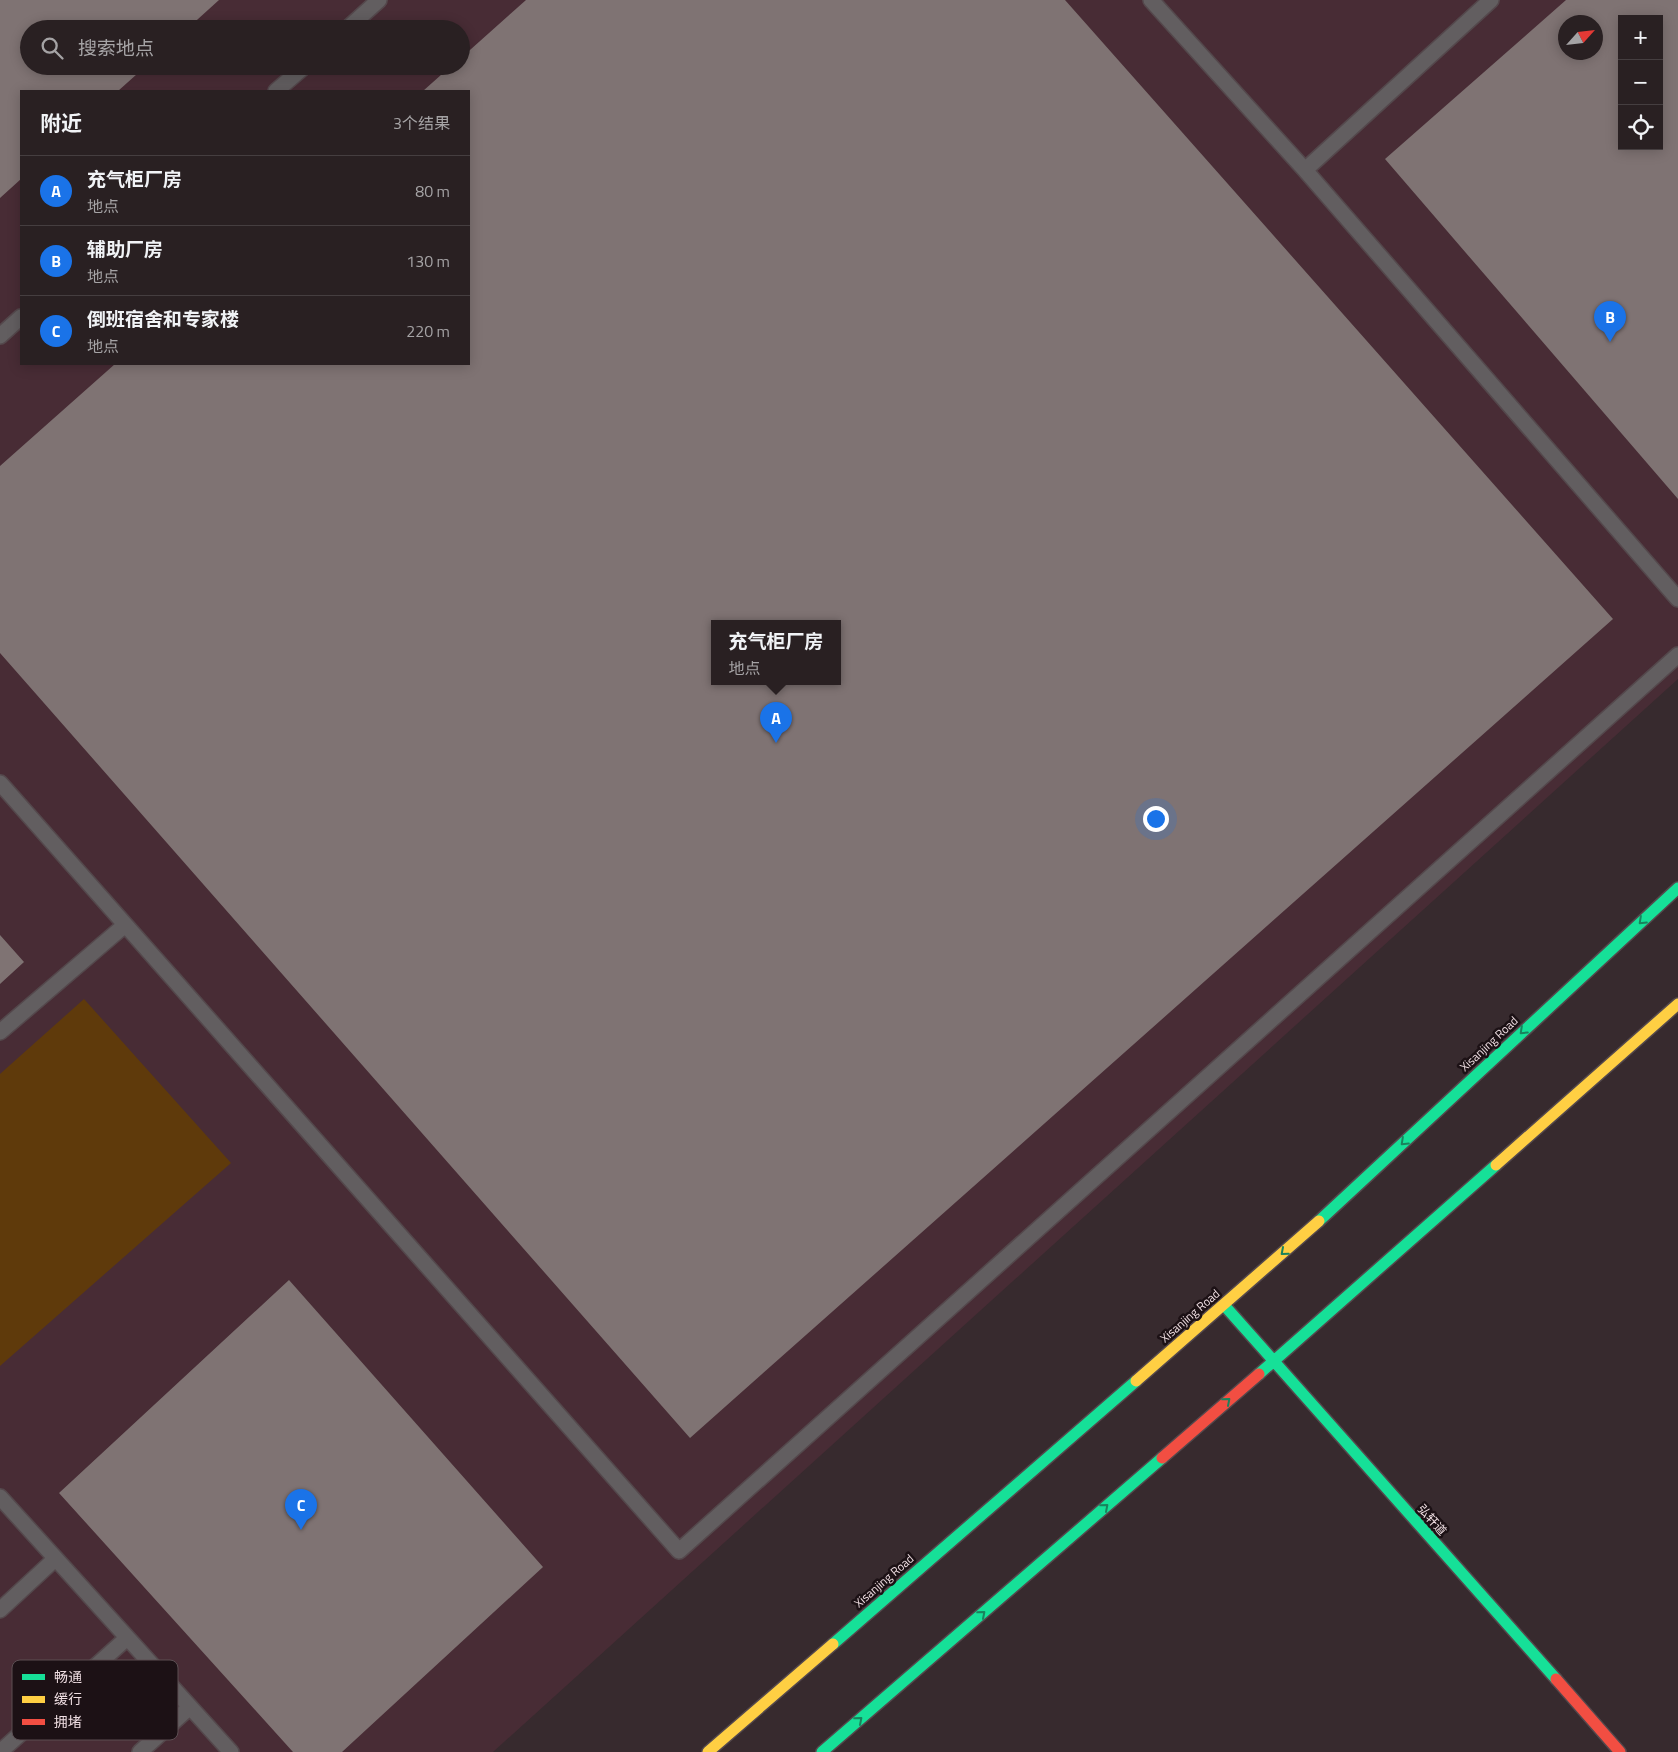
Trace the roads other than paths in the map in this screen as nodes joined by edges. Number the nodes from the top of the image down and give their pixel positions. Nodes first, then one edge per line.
1 (379, 0) edge
2 (1151, 0) edge
3 (1491, 0) edge
4 (362, 6) edge
5 (353, 20) edge
6 (294, 75) edge
7 (277, 90) edge
8 (1305, 170) junction
9 (20, 318) edge
10 (0, 336) edge
11 (1678, 599) edge
12 (1678, 655) edge
13 (0, 784) edge
14 (1678, 888) edge
15 (125, 925) junction
16 (1678, 1004) edge
17 (0, 1032) edge
18 (1224, 1305) junction
19 (1274, 1361) junction
20 (0, 1497) edge
21 (55, 1560) junction
22 (0, 1610) edge
23 (127, 1638) junction
24 (102, 1660) edge
25 (147, 1660) edge
26 (178, 1694) edge
27 (190, 1707) junction
28 (178, 1718) edge
29 (13, 1740) edge
30 (153, 1740) edge
31 (0, 1752) edge
32 (140, 1752) edge
33 (231, 1752) edge
34 (708, 1752) edge
35 (822, 1752) edge
36 (1620, 1752) edge

1 - 4 lane
2 - 8 lane
3 - 8 lane
4 - 5 lane
6 - 7 lane
8 - 11 lane
9 - 10 lane
12 - 15 lane
13 - 15 lane
14 -> 18 main road, Xisanjing Road
15 - 17 lane
16 - 19 main road
18 - 19 main road, 弘轩道
18 - 34 main road, Xisanjing Road
35 -> 19 main road
19 - 36 main road, 弘轩道
20 - 21 lane
21 - 22 lane
21 - 23 lane
23 - 24 lane
23 - 25 lane
26 - 27 lane
27 - 28 lane
27 - 33 lane
29 - 31 lane
30 - 32 lane

